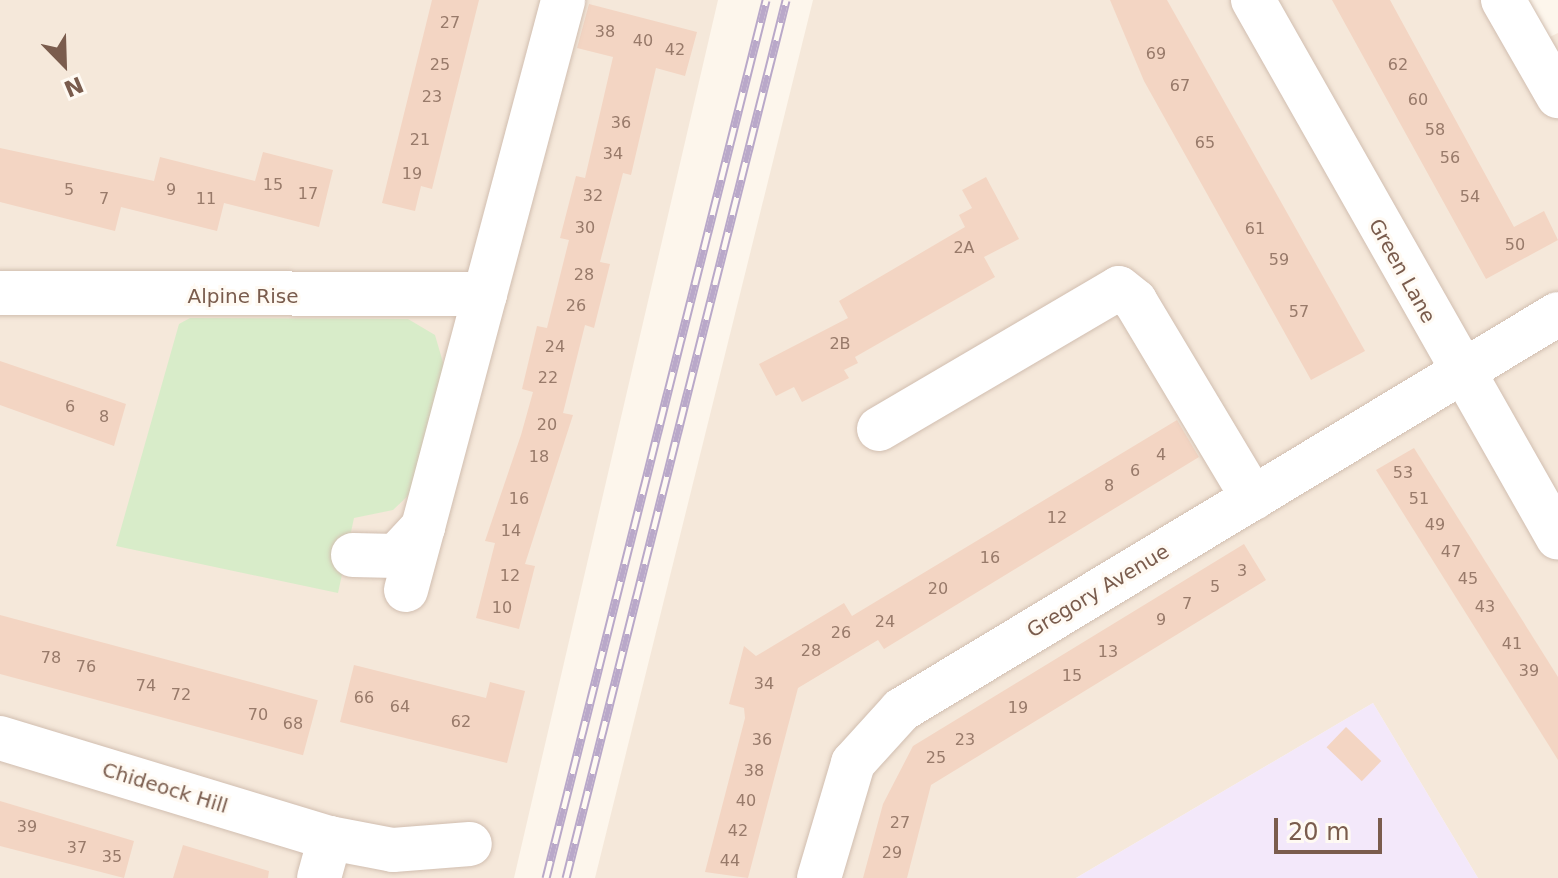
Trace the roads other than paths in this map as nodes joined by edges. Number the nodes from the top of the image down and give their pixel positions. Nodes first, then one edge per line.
1 (563, 0) edge
2 (1253, 0) edge
3 (1503, 0) edge
4 (1558, 96) edge
5 (0, 293) edge
6 (485, 294) junction
7 (1558, 314) edge
8 (1459, 373) junction
9 (879, 429) dead end
10 (1253, 498) junction
11 (423, 527) junction
12 (1558, 538) edge
13 (353, 555) dead end
14 (406, 590) dead end
15 (0, 738) edge
16 (470, 844) dead end
17 (324, 858) edge
18 (819, 878) edge

1 - 6 street
2 - 8 street, Green Lane
3 - 4 street
5 - 6 street, Alpine Rise
6 - 11 street
7 - 8 street, Gregory Avenue
8 - 10 street, Gregory Avenue
8 - 12 street, Green Lane
9 - 10 street
10 - 18 street, Gregory Avenue
11 - 13 street
11 - 14 street
15 - 17 street, Chideock Hill
16 - 17 street, Chideock Hill

